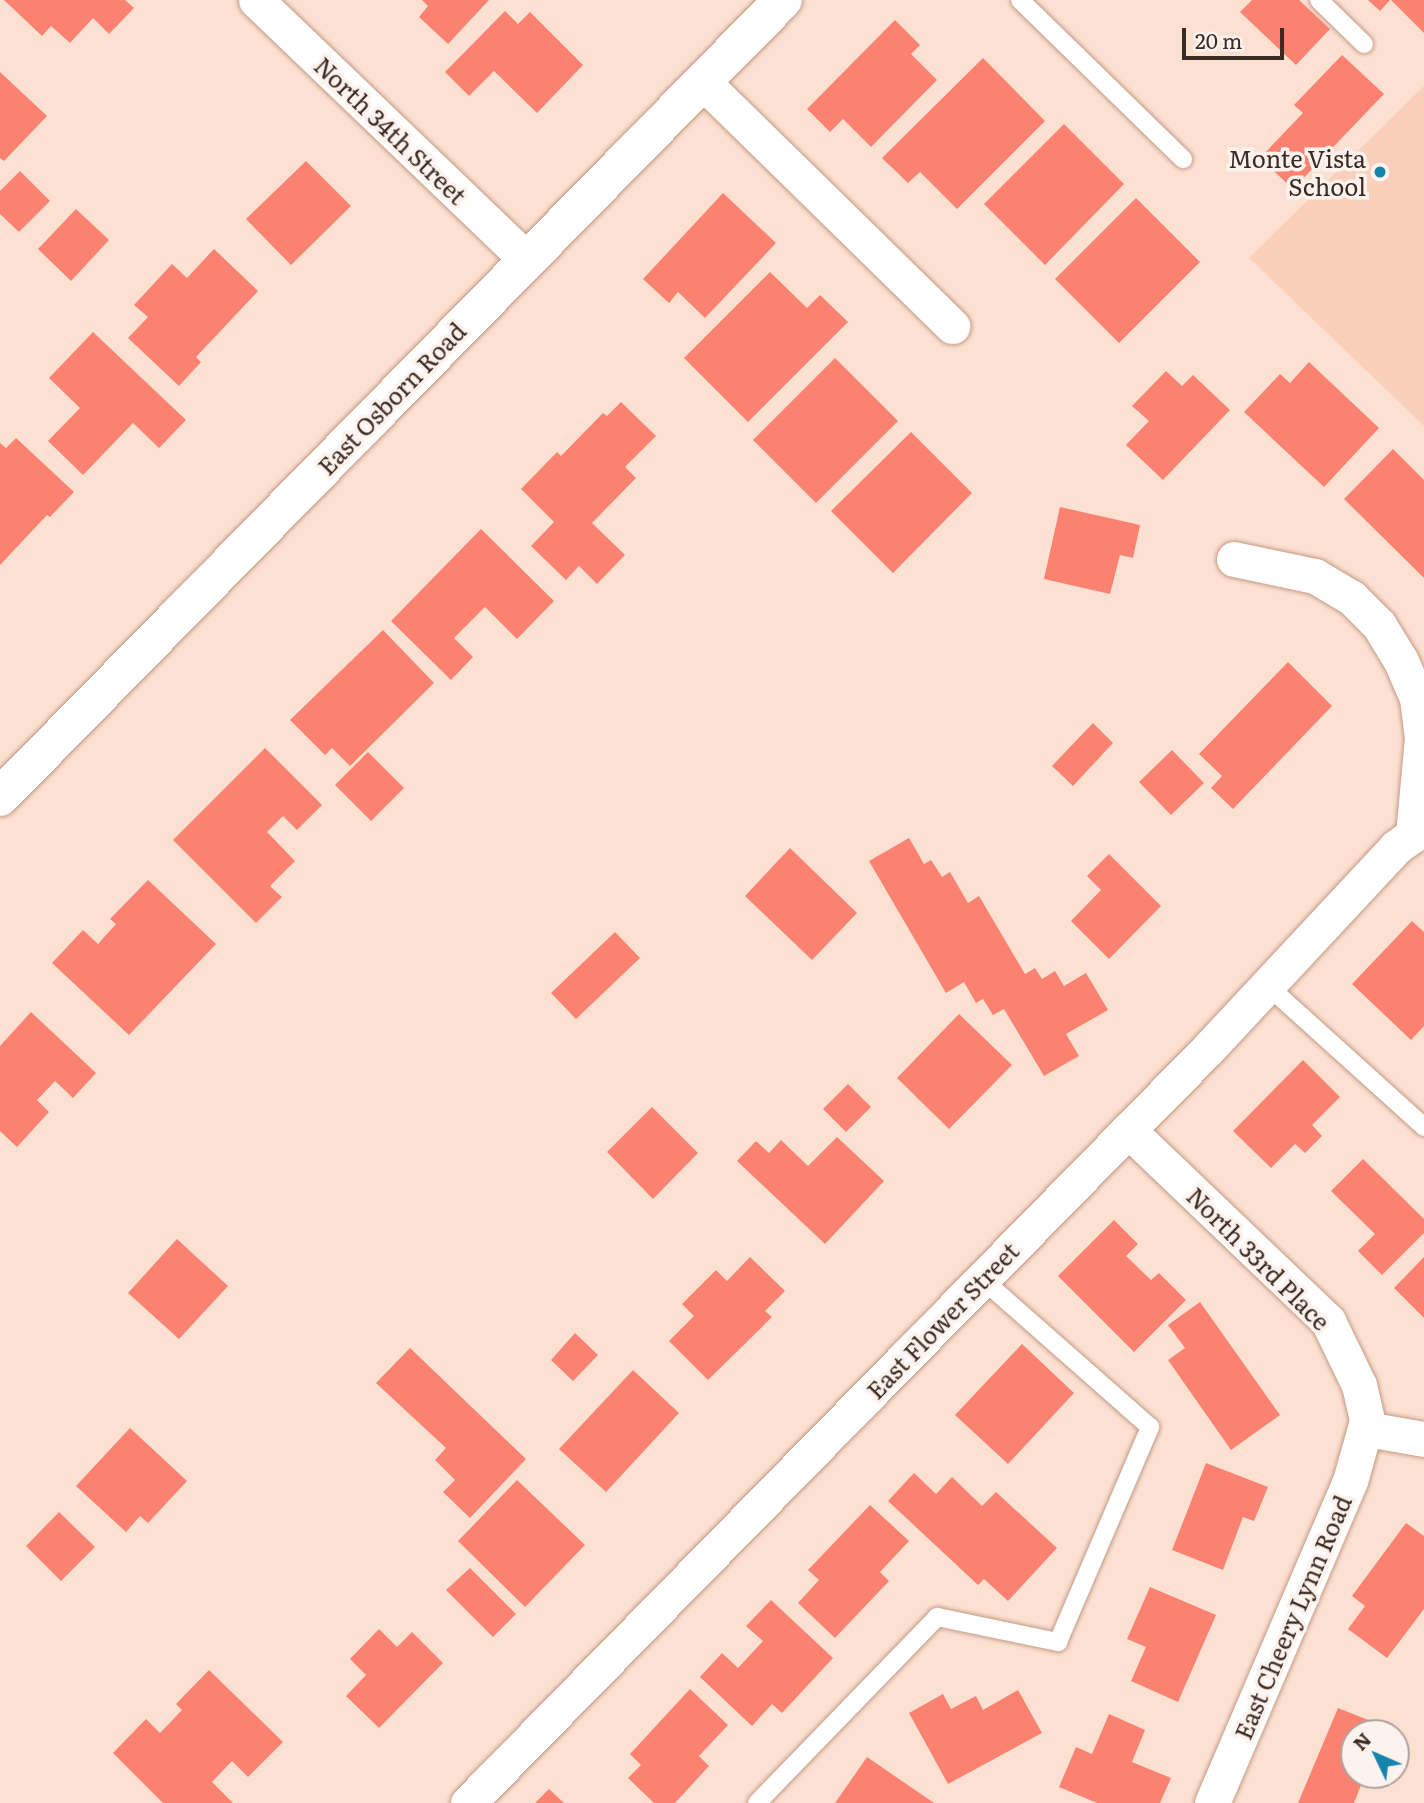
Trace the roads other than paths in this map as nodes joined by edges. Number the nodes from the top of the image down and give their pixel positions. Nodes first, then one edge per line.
1 (256, 0) edge
2 (783, 0) edge
3 (1020, 0) edge
4 (1319, 0) edge
5 (1364, 44) dead end
6 (703, 82) junction
7 (1183, 159) dead end
8 (527, 260) junction
9 (952, 326) dead end
10 (1234, 559) dead end
11 (0, 797) edge
12 (1419, 835) edge
13 (1267, 985) junction
14 (1424, 1127) edge
15 (1128, 1130) junction
16 (982, 1279) junction
17 (1367, 1429) junction
18 (1424, 1439) edge
19 (468, 1803) edge
20 (757, 1803) edge
21 (1212, 1803) edge

1 - 8 street, North 34th Street
2 - 6 main road, East Osborn Road
3 - 7 lane
4 - 5 lane
6 - 8 main road, East Osborn Road
6 - 9 street
8 - 11 main road, East Osborn Road
10 - 12 street
12 - 13 street, East Flower Street
13 - 14 lane
13 - 15 street, East Flower Street
15 - 16 street, East Flower Street
15 - 17 street, North 33rd Place
16 - 19 street, East Flower Street
16 - 20 lane
17 - 18 street
17 - 21 street, East Cheery Lynn Road

